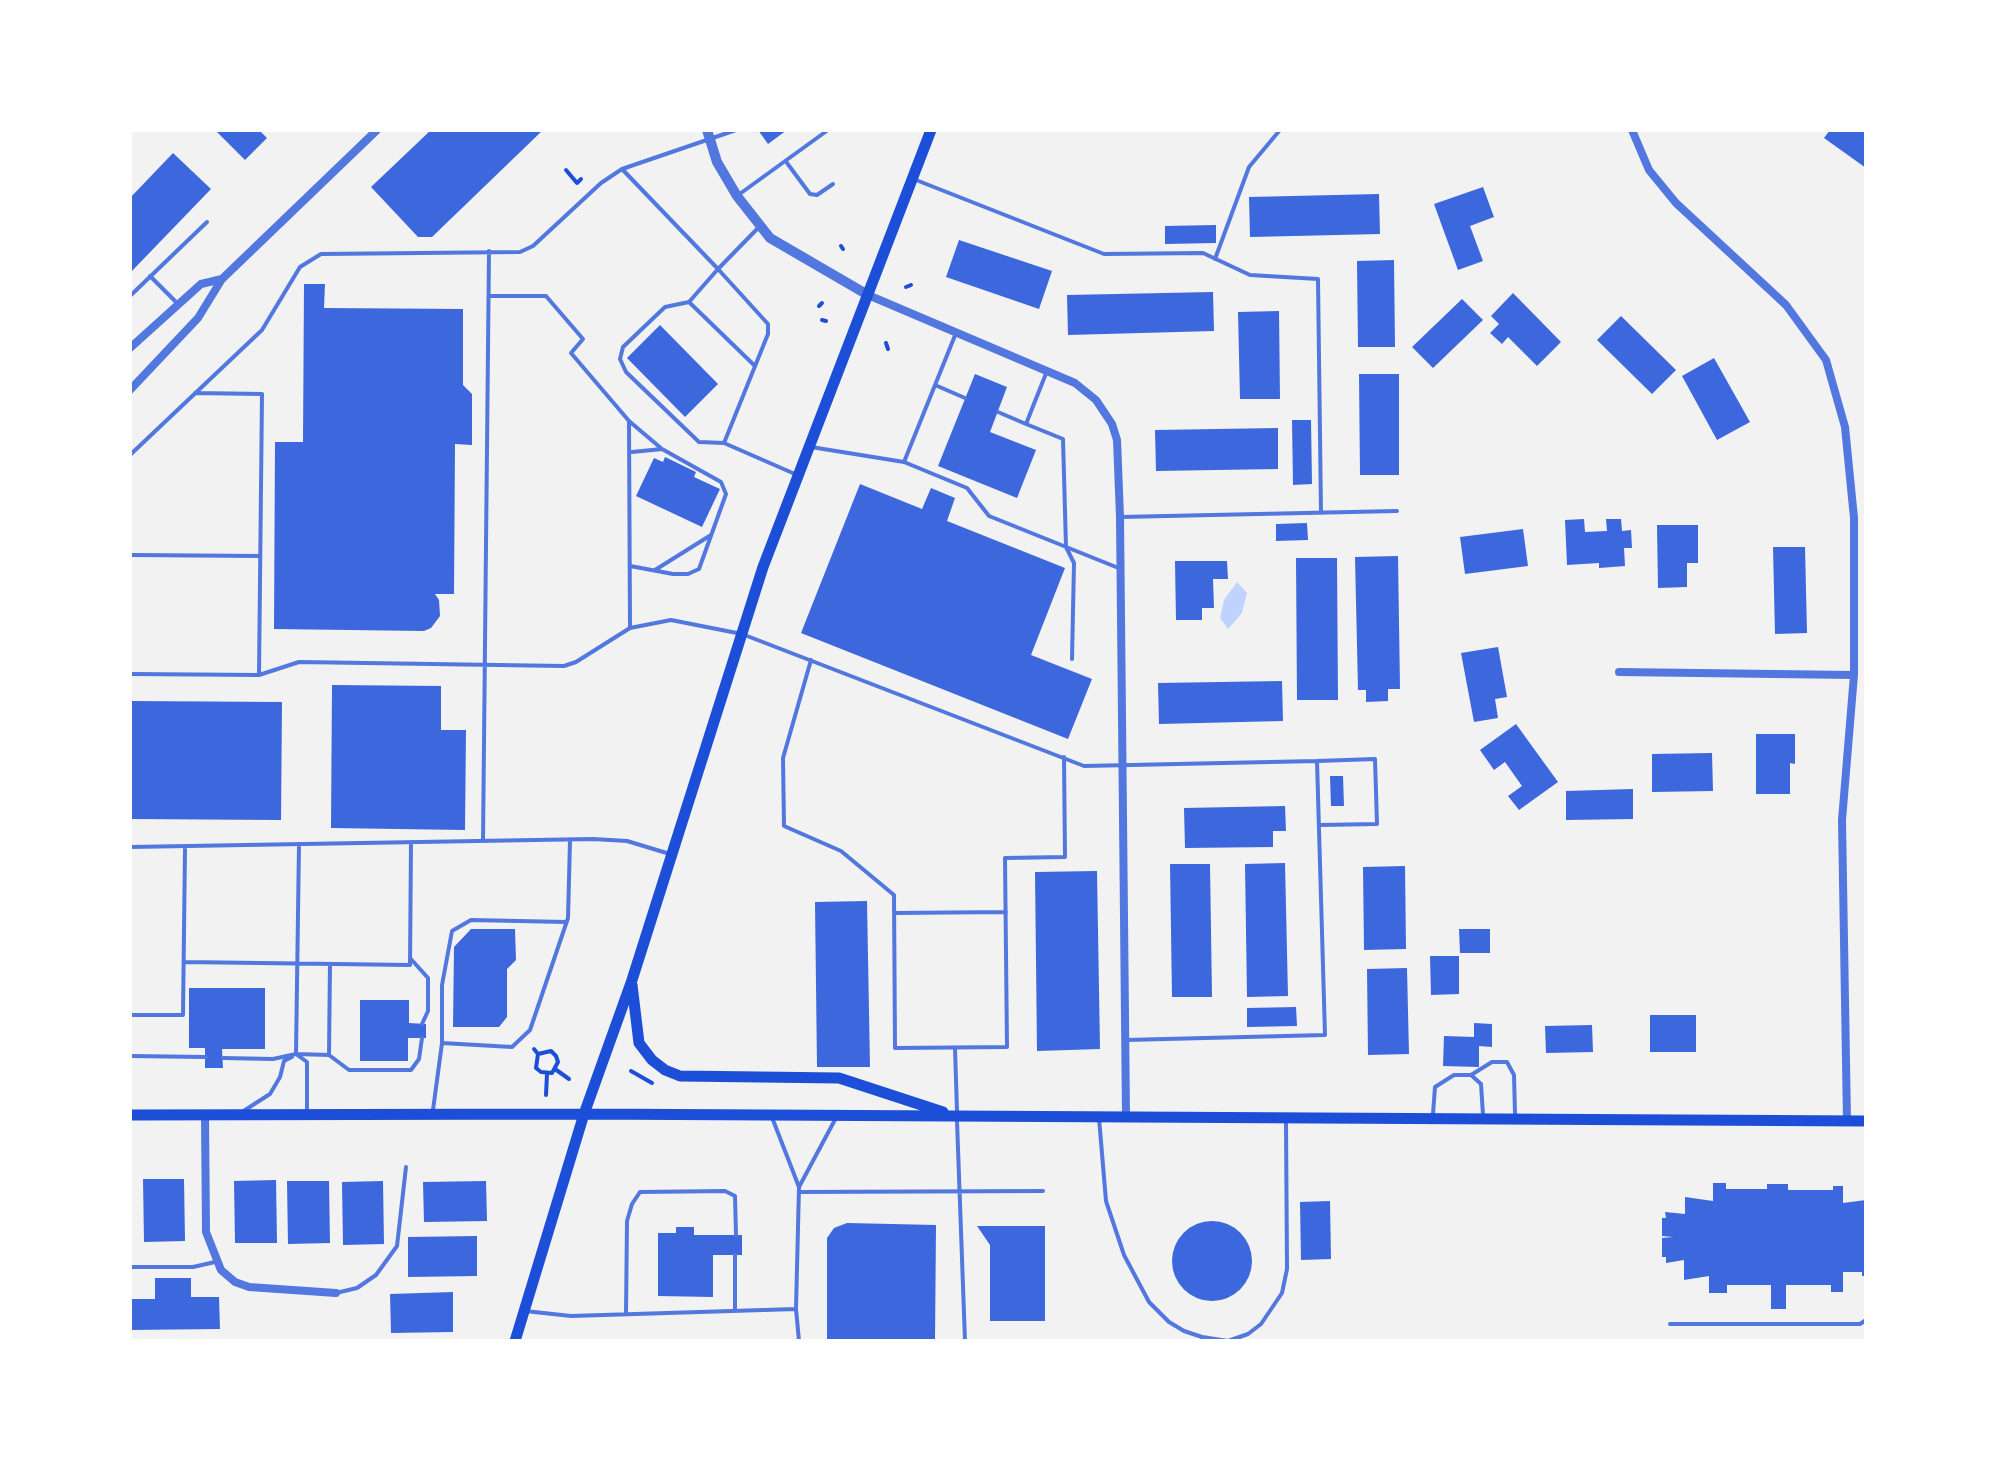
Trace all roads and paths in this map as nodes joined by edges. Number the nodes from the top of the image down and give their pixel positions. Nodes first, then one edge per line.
1 (377, 130) edge
2 (736, 130) edge
3 (828, 130) edge
4 (931, 130) edge
5 (1280, 130) edge
6 (1632, 130) edge
7 (708, 135) edge
8 (786, 161) junction
9 (622, 169) junction
10 (566, 170) dead end
11 (912, 178) junction
12 (581, 179) dead end
13 (833, 184) dead end
14 (737, 196) junction
15 (207, 222) dead end
16 (760, 226) junction
17 (489, 252) junction
18 (1214, 259) junction
19 (718, 269) junction
20 (150, 276) junction
21 (222, 279) junction
22 (130, 296) edge
23 (489, 296) junction
24 (868, 296) junction
25 (689, 302) junction
26 (178, 304) junction
27 (956, 333) junction
28 (130, 348) edge
29 (755, 366) junction
30 (1046, 371) junction
31 (935, 385) junction
32 (130, 390) edge
33 (194, 393) junction
34 (965, 398) dead end
35 (998, 412) dead end
36 (629, 422) junction
37 (1026, 424) junction
38 (724, 442) junction
39 (809, 447) junction
40 (662, 449) junction
41 (630, 452) junction
42 (130, 455) edge
43 (904, 462) junction
44 (798, 476) junction
45 (1397, 511) dead end
46 (1321, 513) junction
47 (1120, 517) junction
48 (712, 534) junction
49 (1066, 547) junction
50 (130, 555) edge
51 (261, 556) junction
52 (630, 566) junction
53 (1121, 569) junction
54 (655, 570) junction
55 (630, 628) junction
56 (742, 634) junction
57 (1072, 659) dead end
58 (811, 660) junction
59 (485, 664) junction
60 (1619, 672) dead end
61 (130, 674) edge
62 (259, 675) junction
63 (1854, 675) junction
64 (1064, 757) junction
65 (1317, 761) junction
66 (1124, 766) junction
67 (1319, 825) junction
68 (570, 840) junction
69 (483, 841) junction
70 (411, 842) junction
71 (299, 844) junction
72 (185, 846) junction
73 (130, 847) edge
74 (670, 854) junction
75 (1006, 912) junction
76 (894, 913) junction
77 (566, 922) junction
78 (410, 958) junction
79 (184, 962) junction
80 (298, 963) junction
81 (330, 964) junction
82 (632, 980) junction
83 (130, 1014) edge
84 (422, 1024) dead end
85 (422, 1038) dead end
86 (1126, 1040) junction
87 (442, 1043) junction
88 (956, 1048) junction
89 (296, 1054) junction
90 (329, 1054) junction
91 (130, 1056) edge
92 (206, 1058) dead end
93 (223, 1058) dead end
94 (556, 1069) junction
95 (631, 1070) dead end
96 (547, 1074) junction
97 (1471, 1075) junction
98 (654, 1076) dead end
99 (569, 1078) dead end
100 (652, 1083) junction
101 (650, 1092) dead end
102 (546, 1094) dead end
103 (205, 1114) junction
104 (584, 1114) junction
105 (130, 1115) edge
106 (238, 1115) junction
107 (306, 1115) junction
108 (432, 1115) junction
109 (772, 1115) junction
110 (837, 1116) junction
111 (956, 1116) junction
112 (1098, 1117) junction
113 (1126, 1118) junction
114 (1286, 1118) junction
115 (1433, 1119) junction
116 (1483, 1119) junction
117 (1515, 1119) junction
118 (1847, 1121) junction
119 (1866, 1122) edge
120 (406, 1167) dead end
121 (799, 1190) junction
122 (959, 1190) junction
123 (1043, 1191) dead end
124 (736, 1235) dead end
125 (736, 1256) dead end
126 (215, 1262) junction
127 (130, 1266) edge
128 (336, 1293) joint
129 (796, 1309) junction
130 (525, 1311) junction
131 (735, 1311) junction
132 (626, 1314) junction
133 (1866, 1320) edge
134 (1670, 1324) dead end
135 (515, 1341) edge
136 (799, 1341) edge
137 (965, 1341) edge

1 - 21 street
2 - 7 lane
3 - 8 lane
4 - 11 main road
5 - 18 lane
6 - 63 street
7 - 9 lane
7 - 14 street
8 - 13 lane
8 - 14 lane
9 - 17 lane
9 - 19 lane
10 - 12 path
11 - 18 lane
11 - 24 main road
14 - 16 street
15 - 20 lane
16 - 19 lane
16 - 24 street
17 - 23 lane
17 - 33 lane
18 - 46 lane
19 - 25 lane
19 - 29 lane
20 - 22 lane
20 - 26 lane
21 - 26 street
21 - 32 street
23 - 36 lane
23 - 59 lane
24 - 27 street
24 - 39 main road
25 - 29 lane
25 - 38 lane
26 - 28 street
27 - 30 street
27 - 31 lane
29 - 38 lane
30 - 37 lane
30 - 47 street
31 - 34 lane
31 - 43 lane
33 - 42 lane
33 - 51 lane
35 - 37 lane
36 - 40 lane
36 - 41 lane
37 - 49 lane
38 - 44 lane
39 - 43 lane
39 - 44 main road
40 - 41 lane
40 - 48 lane
41 - 52 lane
43 - 49 lane
44 - 56 main road
45 - 46 lane
46 - 47 lane
47 - 53 street
48 - 54 lane
48 - 54 lane
49 - 53 lane
49 - 57 lane
50 - 51 lane
51 - 62 lane
52 - 54 lane
52 - 55 lane
53 - 66 street
55 - 56 lane
55 - 59 lane
56 - 58 lane
56 - 74 main road
58 - 64 lane
58 - 76 lane
59 - 62 lane
59 - 69 lane
60 - 63 street
61 - 62 lane
63 - 118 street
64 - 66 lane
64 - 75 lane
65 - 66 lane
65 - 67 lane
65 - 67 lane
66 - 86 street
67 - 86 lane
68 - 69 lane
68 - 74 lane
68 - 77 lane
69 - 70 lane
70 - 71 lane
70 - 78 lane
71 - 72 lane
71 - 80 lane
72 - 73 lane
72 - 79 lane
74 - 82 main road
75 - 76 lane
75 - 88 lane
76 - 88 lane
77 - 87 lane
77 - 87 lane
78 - 81 lane
78 - 84 lane
79 - 80 lane
79 - 83 lane
80 - 81 lane
80 - 89 lane
81 - 90 lane
82 - 104 main road
82 - 111 main road
85 - 90 lane
86 - 113 street
87 - 108 lane
88 - 111 lane
89 - 90 lane
89 - 93 lane
89 - 106 lane
89 - 107 lane
91 - 92 lane
94 - 96 path
94 - 96 path
94 - 99 path
95 - 100 path
96 - 102 path
97 - 115 lane
97 - 116 lane
97 - 117 lane
98 - 100 path
100 - 101 path
103 - 105 main road
103 - 106 main road
103 - 126 street
104 - 108 main road
104 - 109 main road
104 - 130 main road
106 - 107 main road
107 - 108 main road
109 - 110 main road
109 - 121 lane
110 - 111 main road
110 - 121 lane
111 - 112 main road
111 - 122 lane
112 - 113 main road
112 - 114 lane
113 - 114 main road
114 - 115 main road
115 - 116 main road
116 - 117 main road
117 - 118 main road
118 - 119 main road
120 - 128 lane
121 - 122 lane
121 - 129 lane
122 - 123 lane
122 - 137 lane
124 - 132 lane
125 - 131 lane
126 - 127 lane
126 - 128 street
129 - 131 lane
129 - 136 lane
130 - 132 lane
130 - 135 main road
131 - 132 lane
133 - 134 lane

